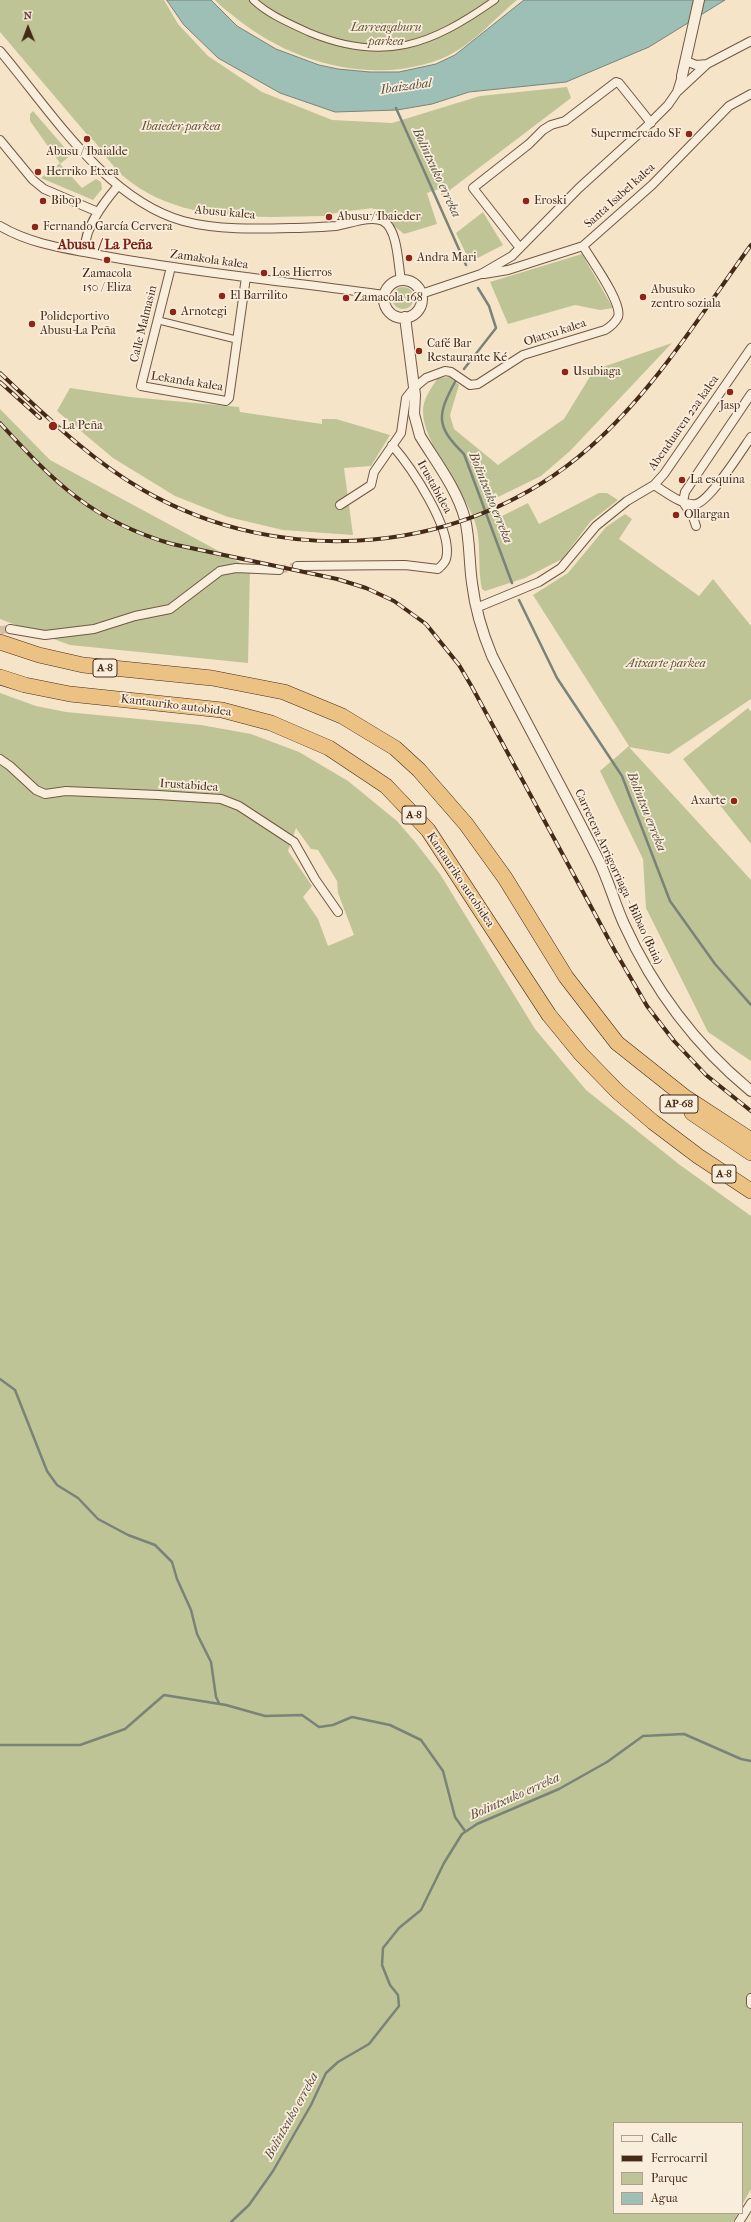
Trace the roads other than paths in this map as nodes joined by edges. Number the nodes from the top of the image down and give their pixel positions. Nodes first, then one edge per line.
1 (253, 0) edge
2 (495, 0) edge
3 (699, 0) edge
4 (751, 41) edge
5 (0, 51) edge
6 (686, 58) junction
7 (707, 64) junction
8 (682, 76) joint
9 (678, 92) junction
10 (751, 94) edge
11 (651, 122) junction
12 (0, 140) edge
13 (117, 187) junction
14 (98, 212) junction
15 (0, 226) edge
16 (583, 246) junction
17 (520, 248) junction
18 (86, 252) junction
19 (171, 267) junction
20 (482, 274) junction
21 (246, 277) junction
22 (401, 280) junction
23 (421, 294) junction
24 (385, 295) junction
25 (405, 317) junction
26 (158, 320) junction
27 (238, 340) junction
28 (751, 348) edge
29 (412, 372) junction
30 (426, 378) junction
31 (141, 386) joint
32 (414, 388) junction
33 (751, 394) edge
34 (751, 438) edge
35 (392, 445) junction
36 (654, 485) junction
37 (684, 502) junction
38 (340, 505) dead end
39 (696, 526) dead end
40 (297, 566) tunnel mouth
41 (279, 570) tunnel mouth
42 (476, 608) junction
43 (10, 629) tunnel mouth
44 (0, 642) tunnel mouth
45 (0, 676) edge
46 (0, 760) edge
47 (338, 912) dead end
48 (617, 1043) junction
49 (751, 1091) edge
50 (751, 1140) edge
51 (751, 1153) edge
52 (698, 1156) junction
53 (751, 1191) edge
54 (751, 1202) edge
55 (751, 1998) edge
56 (751, 2004) edge
57 (751, 2203) edge
58 (740, 2222) edge

1 - 2 street
3 - 6 street
4 - 7 street
5 - 13 street, Abusu kalea
6 - 7 street
6 - 8 street
7 - 9 street
8 - 9 street, Santa Isabel kalea
9 - 11 street, Santa Isabel kalea
10 - 16 street, Santa Isabel kalea
11 - 17 street, Santa Isabel kalea
11 - 17 street
12 - 14 street
13 - 14 street
13 - 22 street, Abusu kalea
14 - 18 street
15 - 18 street, Zamakola kalea
16 - 20 street, Santa Isabel kalea
16 - 30 street, Olatxu kalea
17 - 20 street, Santa Isabel kalea
18 - 19 street, Zamakola kalea
19 - 21 street, Zamakola kalea
19 - 26 street, Calle Malmasin
20 - 23 street, Santa Isabel kalea
21 - 24 street, Zamakola kalea
21 - 27 street
22 - 23 street
22 - 24 street
23 - 25 street
24 - 25 street
25 - 29 street, Carretera Arrigorriaga - Bilbao (Buia)
26 - 27 street
26 - 31 street, Calle Malmasin
27 - 31 street, Lekanda kalea
28 - 36 street, Abenduaren 22a kalea
29 - 30 street
29 - 32 street, Carretera Arrigorriaga - Bilbao (Buia)
30 - 32 street, Olatxu kalea
32 - 35 street
32 - 42 street, Carretera Arrigorriaga - Bilbao (Buia)
33 - 37 street
34 - 37 street
35 - 38 street
35 - 40 street, Irustabidea
36 - 37 street
36 - 42 street, Abenduaren 22a kalea
37 - 39 street
41 - 43 street
42 - 49 street, Carretera Arrigorriaga - Bilbao (Buia)
44 - 48 highway, A-8
45 - 52 highway, Kantauriko autobidea / A-8
46 - 47 street, Irustabidea
48 - 50 highway, A-8
48 - 51 highway, AP-68
52 - 53 highway, Kantauriko autobidea / A-8
52 - 54 highway
55 - 56 street
57 - 58 street

